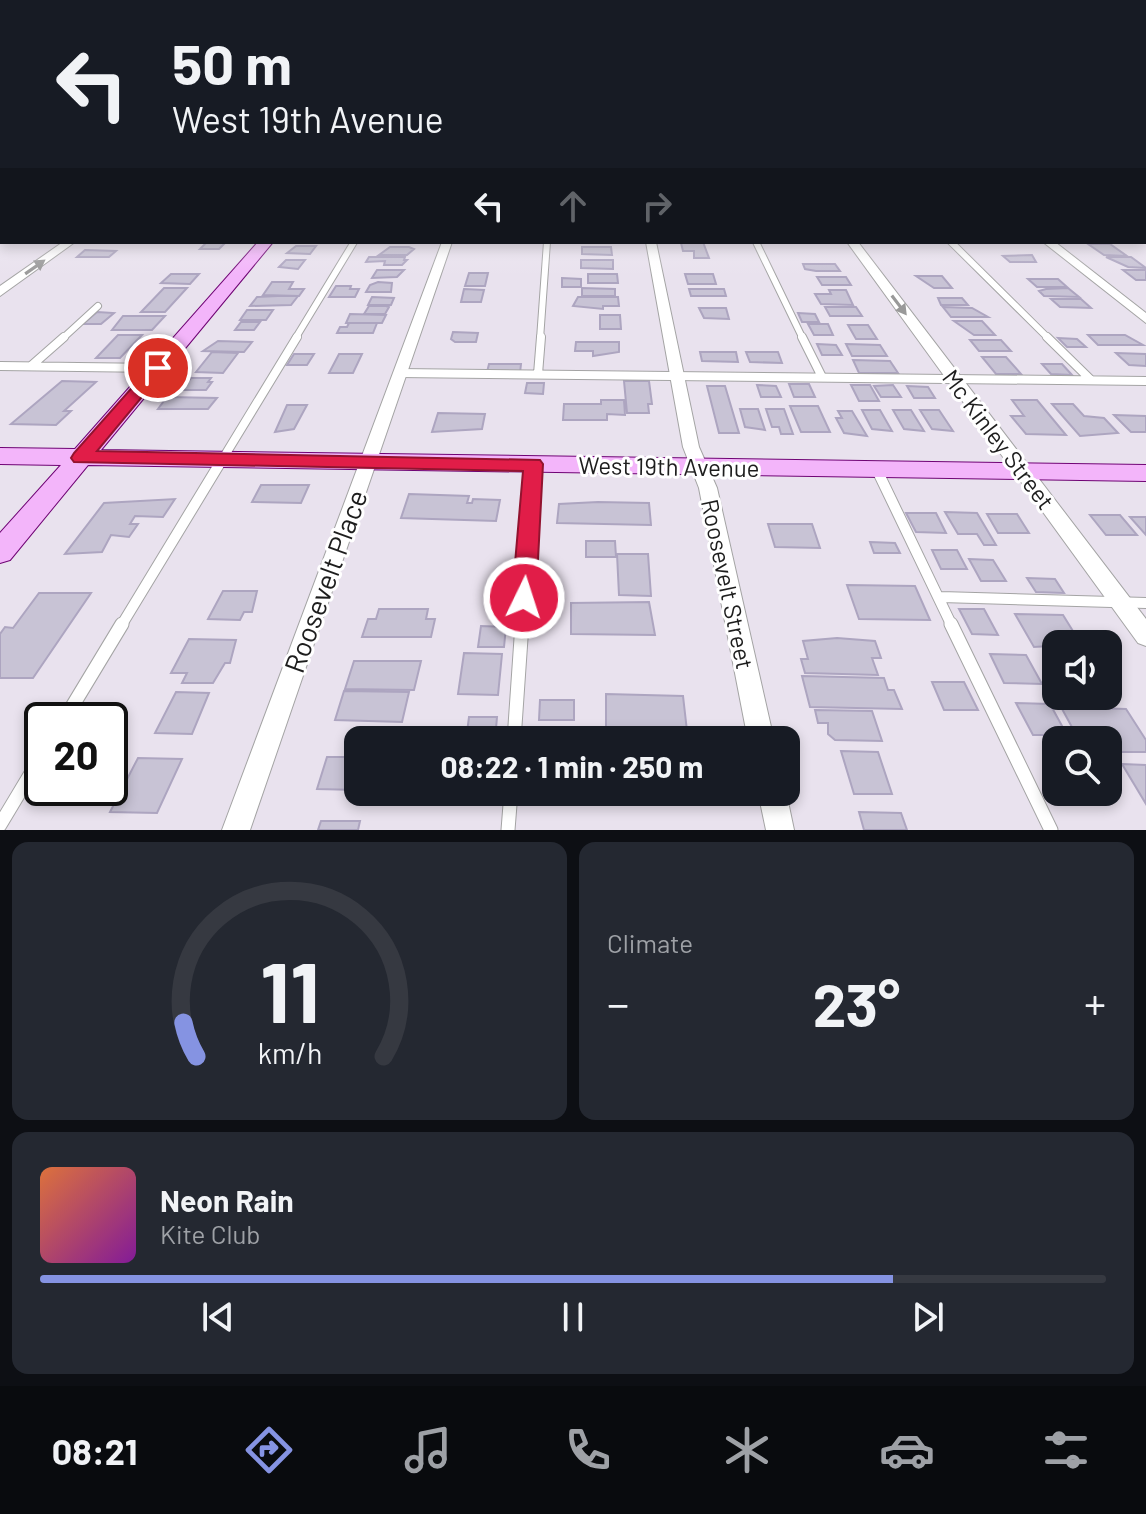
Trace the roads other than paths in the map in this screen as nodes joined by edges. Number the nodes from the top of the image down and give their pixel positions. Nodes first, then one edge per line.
1 (67, 244) edge
2 (264, 244) edge
3 (353, 244) edge
4 (446, 244) edge
5 (547, 244) edge
6 (651, 244) edge
7 (757, 244) edge
8 (853, 244) edge
9 (953, 244) edge
10 (1051, 244) edge
11 (0, 292) edge
12 (98, 306) dead end
13 (1146, 319) edge
14 (0, 366) edge
15 (31, 367) junction
16 (158, 368) junction
17 (399, 373) junction
18 (538, 374) junction
19 (676, 376) junction
20 (822, 377) junction
21 (954, 379) junction
22 (1092, 380) junction
23 (1146, 381) edge
24 (0, 456) edge
25 (81, 458) junction
26 (222, 460) junction
27 (368, 462) junction
28 (533, 464) junction
29 (699, 467) junction
30 (876, 470) junction
31 (1023, 472) junction
32 (1146, 473) edge
33 (0, 552) edge
34 (941, 597) junction
35 (1121, 602) junction
36 (1146, 603) edge
37 (1146, 636) edge
38 (75, 702) edge
39 (515, 726) edge
40 (758, 726) edge
41 (24, 785) edge
42 (510, 806) edge
43 (775, 806) edge
44 (0, 825) edge
45 (236, 830) edge
46 (508, 830) edge
47 (780, 830) edge
48 (1051, 830) edge

11 -> 1 street
2 - 16 street
3 - 26 lane
4 - 17 street, Roosevelt Place
5 - 18 lane
6 - 19 street, Roosevelt Street
7 - 20 lane
8 -> 21 street, Mc Kinley Street
9 - 22 lane
10 - 13 street
12 - 15 lane
14 - 15 lane
15 - 16 lane
16 - 25 street
17 - 18 lane
17 - 27 street, Roosevelt Place
18 - 19 lane
19 - 20 lane
19 - 29 street, Roosevelt Street
20 - 21 lane
21 - 22 lane
21 - 31 street, Mc Kinley Street
22 - 23 lane
24 - 25 street, West 19th Avenue
25 - 26 street, West 19th Avenue
25 - 33 street
26 - 27 street, West 19th Avenue
26 - 38 lane
27 - 28 street, West 19th Avenue
27 - 45 street, Roosevelt Place
28 - 29 street, West 19th Avenue
28 - 39 lane
29 - 30 street, West 19th Avenue
29 - 40 street, Roosevelt Street
30 - 31 street, West 19th Avenue
30 - 34 lane
31 - 32 street, West 19th Avenue
31 - 35 street, Mc Kinley Street
34 - 35 lane
34 - 48 lane
35 - 36 lane
35 - 37 street, Mc Kinley Street
41 - 44 lane
42 - 46 lane
43 - 47 street

